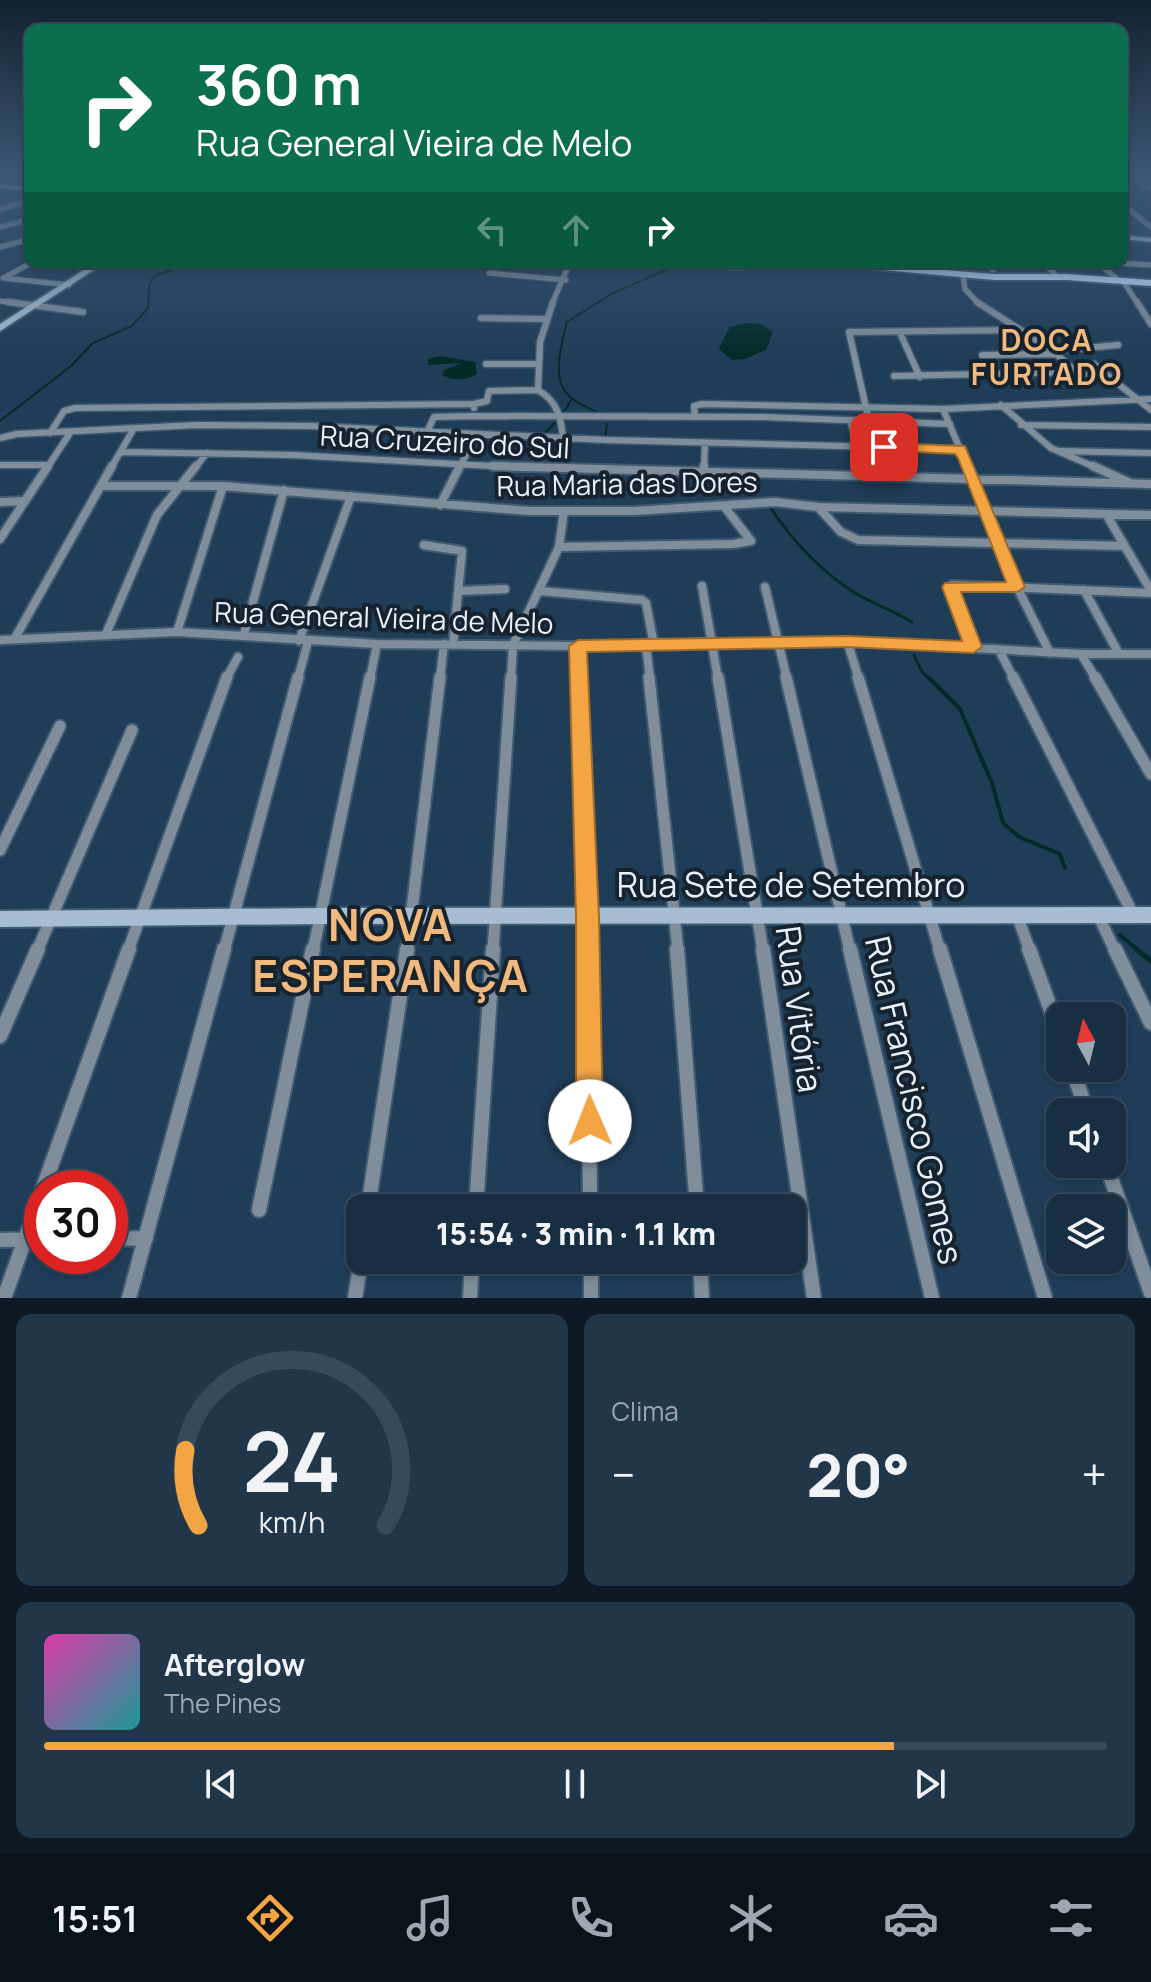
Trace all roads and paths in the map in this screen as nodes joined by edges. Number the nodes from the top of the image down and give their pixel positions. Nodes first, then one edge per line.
1 (1128, 238) edge
2 (1151, 240) edge
3 (24, 241) edge
4 (0, 247) edge
5 (1128, 264) edge
6 (1151, 265) edge
7 (24, 267) edge
8 (93, 268) edge
9 (569, 268) edge
10 (865, 268) edge
11 (975, 268) edge
12 (990, 268) edge
13 (1003, 268) edge
14 (1004, 268) edge
15 (1048, 268) edge
16 (1106, 268) edge
17 (0, 269) edge
18 (489, 273) dead end
19 (10, 274) junction
20 (963, 274) junction
21 (1055, 274) junction
22 (1, 279) edge
23 (1120, 279) junction
24 (566, 280) junction
25 (1151, 281) edge
26 (69, 285) junction
27 (0, 301) edge
28 (36, 306) junction
29 (83, 312) dead end
30 (481, 318) dead end
31 (547, 319) junction
32 (1151, 324) edge
33 (0, 328) edge
34 (1021, 330) junction
35 (900, 333) junction
36 (1118, 345) dead end
37 (1055, 353) junction
38 (982, 355) dead end
39 (486, 364) dead end
40 (537, 364) junction
41 (1094, 364) dead end
42 (1076, 372) junction
43 (894, 376) dead end
44 (920, 377) junction
45 (1117, 383) junction
46 (538, 390) junction
47 (1147, 400) edge
48 (474, 404) junction
49 (1001, 405) junction
50 (864, 407) junction
51 (943, 409) junction
52 (1151, 410) edge
53 (473, 416) junction
54 (562, 417) junction
55 (695, 417) junction
56 (850, 420) junction
57 (869, 421) junction
58 (950, 424) junction
59 (1021, 425) junction
60 (1151, 427) edge
61 (133, 430) junction
62 (427, 432) junction
63 (50, 433) junction
64 (70, 433) junction
65 (477, 435) junction
66 (0, 438) edge
67 (563, 438) junction
68 (705, 443) junction
69 (858, 447) junction
70 (960, 449) junction
71 (1057, 451) junction
72 (121, 452) junction
73 (207, 453) junction
74 (1151, 453) edge
75 (0, 465) edge
76 (48, 465) junction
77 (462, 466) junction
78 (704, 472) junction
79 (973, 478) junction
80 (1151, 484) edge
81 (184, 485) junction
82 (1134, 485) junction
83 (104, 486) junction
84 (223, 486) junction
85 (284, 490) junction
86 (351, 496) junction
87 (25, 501) junction
88 (0, 502) edge
89 (440, 505) junction
90 (724, 506) junction
91 (818, 507) junction
92 (564, 511) junction
93 (987, 512) junction
94 (1106, 514) junction
95 (1151, 515) edge
96 (0, 539) edge
97 (999, 544) junction
98 (424, 545) dead end
99 (1124, 546) junction
100 (559, 547) junction
101 (702, 586) dead end
102 (765, 587) dead end
103 (1017, 587) junction
104 (505, 589) dead end
105 (1084, 590) junction
106 (459, 591) junction
107 (540, 591) junction
108 (1151, 592) edge
109 (177, 632) junction
110 (106, 634) junction
111 (244, 634) junction
112 (15, 638) junction
113 (0, 640) edge
114 (304, 641) junction
115 (847, 641) junction
116 (780, 642) junction
117 (377, 644) junction
118 (449, 644) junction
119 (513, 645) junction
120 (650, 645) junction
121 (712, 645) junction
122 (578, 646) junction
123 (973, 647) junction
124 (999, 650) junction
125 (1050, 653) junction
126 (1081, 654) junction
127 (1119, 654) junction
128 (1151, 654) edge
129 (238, 657) dead end
130 (60, 726) dead end
131 (132, 730) dead end
132 (1151, 774) edge
133 (0, 850) edge
134 (758, 915) junction
135 (844, 915) junction
136 (930, 915) junction
137 (1017, 915) junction
138 (1098, 915) junction
139 (231, 916) junction
140 (322, 916) junction
141 (497, 916) junction
142 (1142, 916) edge
143 (412, 917) junction
144 (588, 917) junction
145 (675, 917) junction
146 (0, 919) edge
147 (53, 919) junction
148 (139, 919) junction
149 (1048, 1002) edge
150 (1151, 1023) edge
151 (0, 1036) edge
152 (50, 1170) edge
153 (1111, 1178) edge
154 (370, 1194) edge
155 (477, 1194) edge
156 (590, 1194) edge
157 (696, 1194) edge
158 (259, 1210) dead end
159 (128, 1238) edge
160 (146, 1238) junction
161 (24, 1239) edge
162 (0, 1240) edge
163 (24, 1242) edge
164 (359, 1274) edge
165 (471, 1274) edge
166 (591, 1274) edge
167 (701, 1274) edge
168 (1151, 1293) edge
169 (4, 1298) edge
170 (129, 1298) edge
171 (355, 1298) edge
172 (470, 1298) edge
173 (591, 1298) edge
174 (702, 1298) edge
175 (814, 1298) edge
176 (932, 1298) edge
177 (1045, 1298) edge

1 - 2 street
3 - 4 street
5 - 6 street
7 - 19 street
8 - 26 street
9 - 24 street
10 - 20 main road
11 - 20 main road
12 - 20 main road
13 - 21 main road
14 - 23 main road
15 - 21 street
16 - 23 street
17 - 19 street
18 - 24 street
19 - 22 street
20 - 34 street
21 - 23 main road
22 - 26 street
23 - 25 main road
23 - 32 street
24 - 31 street
26 - 28 street
27 - 28 street
28 - 29 street
28 - 33 street
30 - 31 street
31 - 40 street
34 - 35 street
34 - 37 street
35 - 44 street
35 - 50 street
36 - 37 street
37 - 38 street
37 - 42 street
39 - 40 street
40 - 46 street
41 - 45 street
42 - 44 street
42 - 45 street
43 - 44 street
45 - 47 street
46 - 48 street
46 - 54 street
47 - 49 street
47 - 52 street
48 - 53 street
48 - 63 street
49 - 51 street
49 - 59 street
50 - 51 street
50 - 55 street
50 - 57 street
51 - 58 street
53 - 54 street
53 - 62 street
54 - 55 street
54 - 67 street
55 - 56 street
56 - 57 street
56 - 69 street
57 - 58 street
58 - 70 street
59 - 60 street
59 - 71 street
61 - 62 street
61 - 64 street
61 - 72 street
62 - 65 street
63 - 64 street
63 - 66 street
64 - 76 street
65 - 67 street
65 - 77 street
67 - 68 street
68 - 69 street
68 - 78 street
69 - 70 street
70 - 79 street
71 - 74 street
71 - 82 street
72 - 73 street, Rua Cruzeiro do Sul
72 - 83 street
73 - 77 street, Rua Cruzeiro do Sul
73 - 81 street
75 - 76 street
76 - 87 street
77 - 78 street, Rua Cruzeiro do Sul
77 - 89 street
78 - 79 street, Rua Cruzeiro do Sul
79 - 82 street, Rua Cruzeiro do Sul
79 - 93 street
80 - 82 street, Rua Cruzeiro do Sul
81 - 83 street, Rua Maria das Dores
81 - 84 street, Rua Maria das Dores
81 - 110 street
83 - 112 street
84 - 85 street, Rua Maria das Dores
84 - 109 street
85 - 86 street, Rua Maria das Dores
85 - 111 street
86 - 89 street, Rua Maria das Dores
86 - 114 street
87 - 88 street
87 - 96 street
89 - 92 street, Rua Maria das Dores
90 - 91 street, Rua Maria das Dores
90 - 92 street, Rua Maria das Dores
90 - 100 street
91 - 93 street, Rua Maria das Dores
91 - 97 street
92 - 100 street
93 - 94 street, Rua Maria das Dores
93 - 97 street
94 - 95 street, Rua Maria das Dores
94 - 99 street
97 - 99 street
97 - 103 street
98 - 106 street
99 - 108 street
100 - 107 street
101 - 121 street, Rua Vitória
102 - 116 street, Rua Francisco Gomes
103 - 105 street
103 - 123 street
103 - 125 street
104 - 106 street
105 - 108 street
105 - 127 street
106 - 118 street
107 - 119 street
107 - 120 street
109 - 110 street, Rua General Vieira de Melo
109 - 111 street, Rua General Vieira de Melo
110 - 112 street, Rua General Vieira de Melo
111 - 114 street, Rua General Vieira de Melo
112 - 113 street, Rua General Vieira de Melo
114 - 117 street, Rua General Vieira de Melo
114 - 139 street
115 - 116 street, Rua General Vieira de Melo
115 - 123 street, Rua General Vieira de Melo
115 - 136 street
116 - 121 street, Rua General Vieira de Melo
116 - 135 street, Rua Francisco Gomes
117 - 118 street, Rua General Vieira de Melo
117 - 140 street
118 - 119 street, Rua General Vieira de Melo
118 - 143 street
119 - 122 street, Rua General Vieira de Melo
119 - 141 street
120 - 121 street, Rua General Vieira de Melo
120 - 122 street, Rua General Vieira de Melo
120 - 145 street
121 - 134 street, Rua Vitória
122 - 144 street
123 - 124 street, Rua General Vieira de Melo
124 - 125 street, Rua General Vieira de Melo
124 - 142 street
125 - 126 street, Rua General Vieira de Melo
126 - 127 street, Rua General Vieira de Melo
126 - 132 street
127 - 128 street, Rua General Vieira de Melo
129 - 148 street
130 - 133 street
131 - 147 street
134 - 135 street, Rua Sete de Setembro
134 - 145 street, Rua Sete de Setembro
134 - 175 street, Rua Vitória
135 - 136 street, Rua Sete de Setembro
135 - 176 street, Rua Francisco Gomes
136 - 137 street, Rua Sete de Setembro
136 - 177 street
137 - 138 street, Rua Sete de Setembro
137 - 149 street
138 - 142 street, Rua Sete de Setembro
138 - 150 street
139 - 140 street, Rua Sete de Setembro
139 - 148 street, Rua Sete de Setembro
139 - 160 street
140 - 143 street, Rua Sete de Setembro
140 - 158 street
141 - 143 street, Rua Sete de Setembro
141 - 144 street, Rua Sete de Setembro
141 - 155 street
143 - 154 street
144 - 145 street, Rua Sete de Setembro
144 - 156 street
145 - 157 street
146 - 147 street, Rua Sete de Setembro
147 - 148 street, Rua Sete de Setembro
147 - 151 street
148 - 152 street
153 - 168 street
159 - 160 street
160 - 170 street
161 - 162 street
163 - 169 street
164 - 171 street
165 - 172 street
166 - 173 street
167 - 174 street

